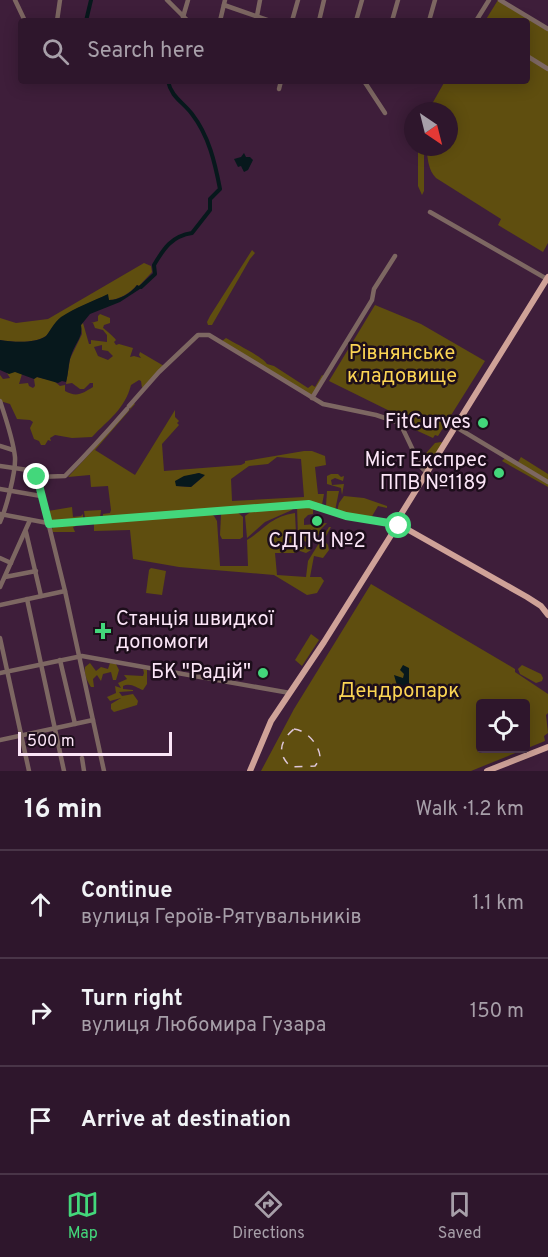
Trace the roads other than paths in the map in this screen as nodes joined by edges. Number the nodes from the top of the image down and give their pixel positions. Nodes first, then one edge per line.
1 (15, 0) edge
2 (60, 0) edge
3 (166, 0) edge
4 (188, 0) edge
5 (260, 0) edge
6 (298, 0) edge
7 (324, 0) edge
8 (362, 0) edge
9 (398, 0) edge
10 (435, 0) edge
11 (500, 0) edge
12 (488, 1) edge
13 (224, 2) edge
14 (24, 18) edge
15 (57, 18) edge
16 (184, 18) edge
17 (185, 18) edge
18 (221, 18) edge
19 (256, 18) edge
20 (293, 18) edge
21 (320, 18) edge
22 (357, 18) edge
23 (393, 18) edge
24 (430, 18) edge
25 (478, 18) edge
26 (530, 18) edge
27 (530, 18) edge
28 (548, 29) edge
29 (530, 58) edge
30 (548, 69) edge
31 (280, 84) edge
32 (366, 84) edge
33 (279, 89) dead end
34 (384, 113) dead end
35 (430, 212) dead end
36 (395, 256) dead end
37 (548, 278) edge
38 (312, 398) junction
39 (0, 401) edge
40 (3, 422) edge
41 (456, 427) junction
42 (0, 446) edge
43 (13, 450) junction
44 (0, 466) edge
45 (14, 468) junction
46 (427, 473) junction
47 (36, 474) junction
48 (548, 482) edge
49 (0, 489) edge
50 (9, 491) junction
51 (41, 496) junction
52 (2, 514) edge
53 (30, 520) junction
54 (0, 522) edge
55 (49, 524) junction
56 (396, 525) junction
57 (25, 531) junction
58 (0, 558) edge
59 (11, 563) junction
60 (36, 571) junction
61 (5, 577) junction
62 (0, 587) edge
63 (65, 591) junction
64 (41, 596) junction
65 (27, 599) junction
66 (0, 605) edge
67 (548, 615) edge
68 (0, 638) edge
69 (79, 656) junction
70 (60, 660) junction
71 (42, 664) junction
72 (7, 671) junction
73 (0, 673) edge
74 (290, 693) junction
75 (93, 720) junction
76 (75, 724) junction
77 (56, 728) junction
78 (22, 736) junction
79 (0, 740) edge
80 (548, 747) edge
81 (82, 758) dead end
82 (29, 771) edge
83 (64, 771) edge
84 (84, 771) edge
85 (104, 771) edge
86 (250, 771) edge
87 (489, 771) edge

1 - 14 street
2 - 15 street
3 - 16 street
4 - 17 street
5 - 19 street
6 - 20 street
7 - 21 street
8 - 22 street
9 - 23 street
10 - 24 street
11 - 26 street
12 - 25 street
13 - 18 street
13 - 19 street
27 - 28 street
29 - 30 street
31 - 33 street
32 - 34 street
35 - 37 street
36 - 38 street
37 - 41 main road
38 - 46 street
38 - 47 street
39 - 40 street
40 - 43 street
41 - 46 main road
41 - 48 street
42 - 43 street
43 - 45 street
44 - 45 street
45 - 47 street
45 - 50 street
46 - 56 main road
47 - 51 street
49 - 50 street
50 - 51 street
50 - 52 street
51 - 55 street
52 - 53 street
52 - 54 street
53 - 55 street
53 - 57 street
55 - 56 street
55 - 63 street
56 - 67 main road
56 - 74 main road
57 - 59 street
57 - 60 street
58 - 59 street
59 - 61 street
60 - 61 street
60 - 64 street
61 - 62 street
63 - 64 street
63 - 69 street
64 - 65 street
65 - 66 street
65 - 71 street
68 - 72 street
69 - 70 street
69 - 74 street
69 - 75 street
70 - 71 street
70 - 76 street
71 - 72 street
71 - 77 street
72 - 73 street
72 - 78 street
74 - 86 main road
75 - 76 street
75 - 85 street
76 - 77 street
77 - 78 street
77 - 83 street
78 - 79 street
78 - 82 street
80 - 87 main road
81 - 84 street

